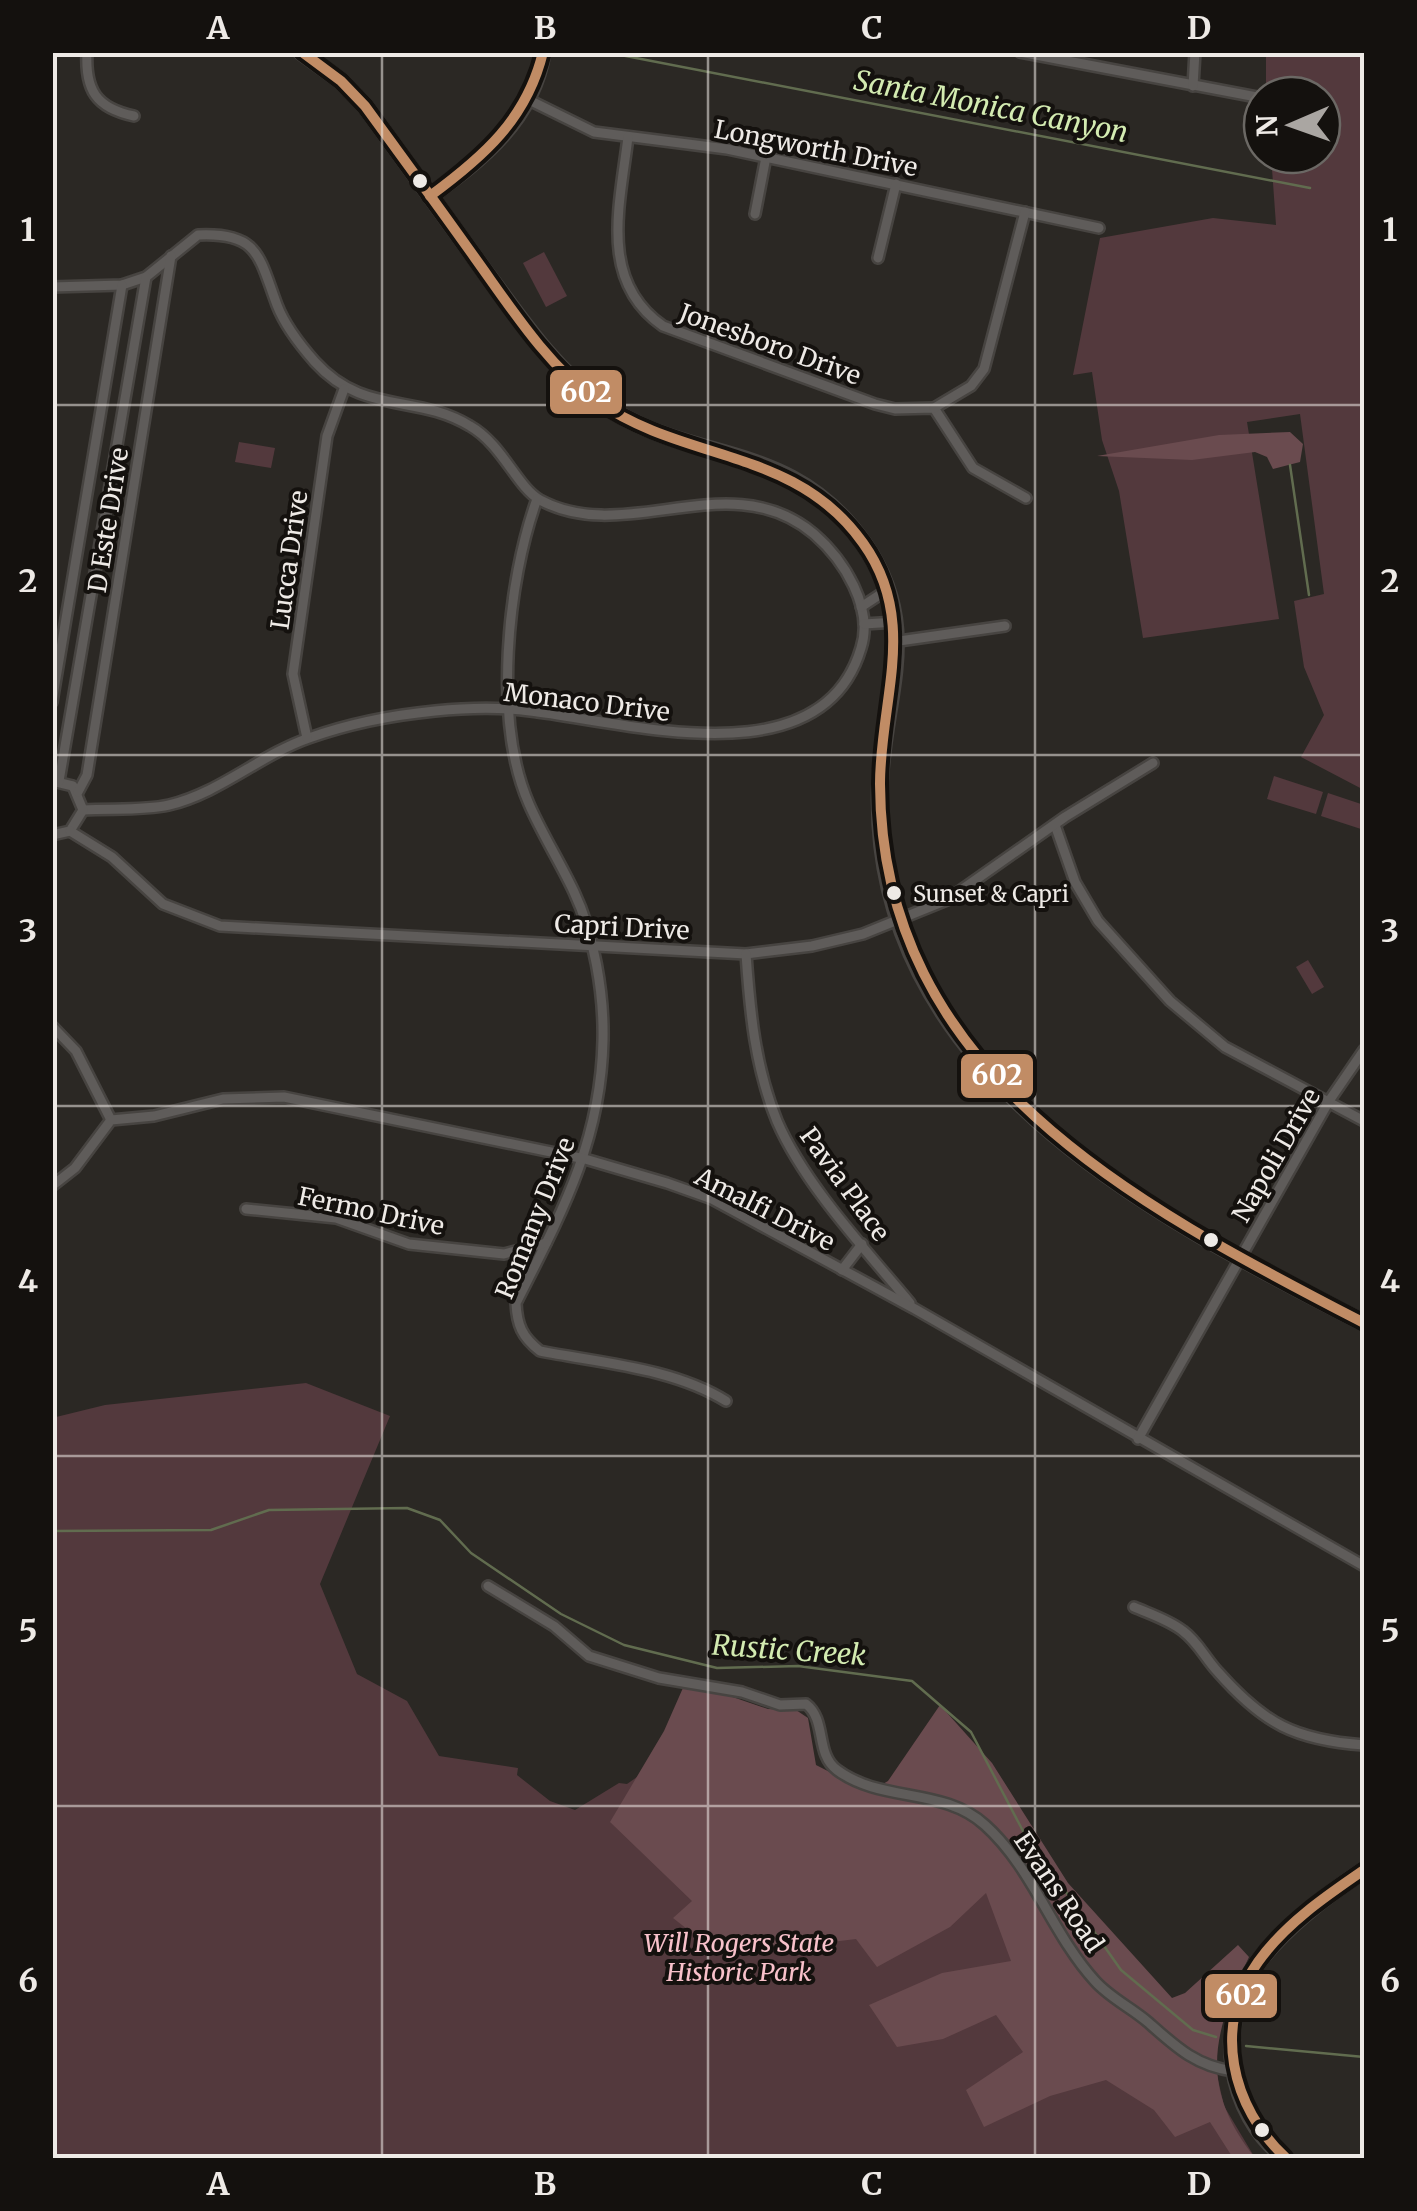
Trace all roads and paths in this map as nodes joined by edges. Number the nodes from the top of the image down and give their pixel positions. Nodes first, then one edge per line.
1 (88, 52) edge
2 (301, 52) edge
3 (543, 52) edge
4 (1020, 52) edge
5 (1195, 52) edge
6 (1056, 56) edge
7 (1193, 86) junction
8 (1242, 95) edge
9 (529, 100) junction
10 (134, 116) dead end
11 (628, 138) junction
12 (766, 157) junction
13 (896, 184) junction
14 (430, 196) junction
15 (1024, 212) junction
16 (754, 214) dead end
17 (1099, 228) dead end
18 (171, 254) junction
19 (878, 258) dead end
20 (146, 277) junction
21 (122, 284) junction
22 (52, 287) edge
23 (344, 389) junction
24 (934, 408) junction
25 (1026, 498) dead end
26 (537, 499) junction
27 (888, 590) junction
28 (861, 607) junction
29 (896, 622) junction
30 (864, 624) junction
31 (1005, 626) dead end
32 (899, 641) junction
33 (52, 702) edge
34 (508, 710) junction
35 (307, 738) junction
36 (1153, 763) dead end
37 (56, 781) edge
38 (78, 792) junction
39 (83, 810) junction
40 (1054, 825) junction
41 (70, 831) junction
42 (52, 835) edge
43 (900, 920) junction
44 (592, 946) junction
45 (746, 954) junction
46 (52, 1026) edge
47 (1364, 1050) edge
48 (1329, 1101) junction
49 (111, 1120) junction
50 (1364, 1121) edge
51 (585, 1159) junction
52 (52, 1186) edge
53 (246, 1210) dead end
54 (546, 1244) junction
55 (862, 1244) junction
56 (1238, 1258) junction
57 (842, 1270) junction
58 (915, 1309) junction
59 (1364, 1323) edge
60 (726, 1401) dead end
61 (1138, 1439) junction
62 (1364, 1566) edge
63 (488, 1586) dead end
64 (1134, 1607) dead end
65 (1364, 1745) edge
66 (1364, 1870) edge
67 (1233, 2071) junction
68 (1286, 2158) edge

1 - 10 street
2 - 14 main road
3 - 9 main road
4 - 6 street
5 - 7 street
6 - 7 street
7 - 8 street
9 - 11 street, Longworth Drive
9 - 14 main road
11 - 12 street, Longworth Drive
11 - 24 street, Jonesboro Drive
12 - 13 street, Longworth Drive
12 - 16 street
13 - 15 street, Longworth Drive
13 - 19 street
14 - 27 main road
15 - 17 street, Longworth Drive
15 - 24 street
18 - 20 street
18 - 23 street
18 - 38 street, D Este Drive
20 - 21 street
20 - 37 street, D Este Drive
21 - 22 street
21 - 33 street, D Este Drive
23 - 26 street
23 - 35 street, Lucca Drive
24 - 25 street
26 - 28 street, Monaco Drive
26 - 34 street, Romany Drive
27 - 28 street
27 - 29 main road
28 - 30 street, Monaco Drive
29 - 30 street
29 - 32 main road
30 - 34 street, Monaco Drive
31 - 32 street
32 - 43 main road
34 - 35 street, Monaco Drive
34 - 44 street, Romany Drive
35 - 39 street, Monaco Drive
36 - 40 street, Capri Drive
37 - 38 street, D Este Drive
38 - 39 street
39 - 41 street
40 - 43 street, Capri Drive
40 - 48 street
41 - 42 street
41 - 44 street, Capri Drive
43 - 45 street, Capri Drive
43 - 56 main road
44 - 45 street, Capri Drive
44 - 51 street, Romany Drive
45 - 55 street, Pavia Place
46 - 49 street
47 - 48 street, Napoli Drive
48 - 50 street
48 - 56 street, Napoli Drive
49 - 51 street, Amalfi Drive
49 - 52 street
51 - 54 street, Romany Drive
51 - 57 street, Amalfi Drive
53 - 54 street, Fermo Drive
54 - 60 street, Romany Drive
55 - 57 street
55 - 58 street, Pavia Place
56 - 59 main road
56 - 61 street, Napoli Drive
57 - 58 street, Amalfi Drive
58 - 61 street, Amalfi Drive
61 - 62 street, Amalfi Drive
63 - 67 street, Evans Road
64 - 65 street
66 - 67 main road
67 - 68 main road

